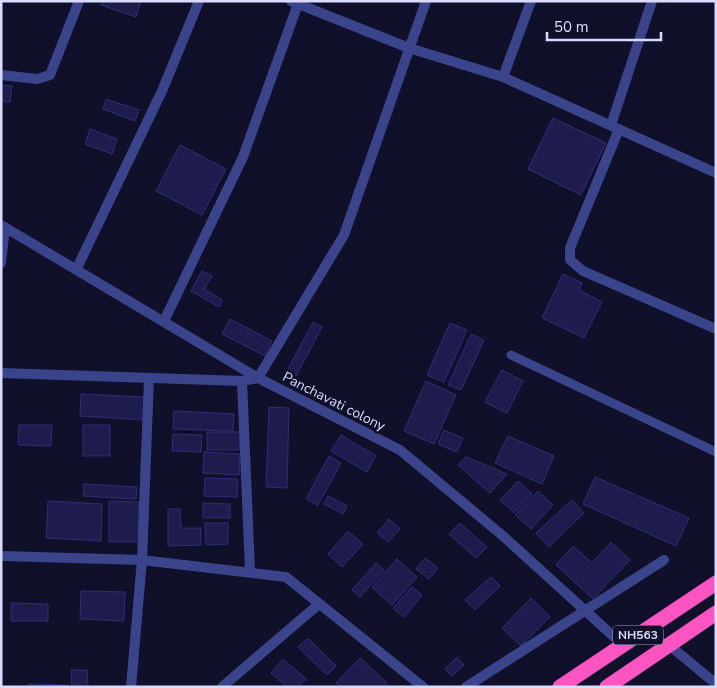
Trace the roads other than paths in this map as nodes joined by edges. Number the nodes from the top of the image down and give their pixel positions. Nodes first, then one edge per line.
1 (79, 1) edge
2 (199, 1) edge
3 (426, 1) edge
4 (531, 1) edge
5 (652, 1) edge
6 (296, 2) edge
7 (409, 48) junction
8 (1, 75) edge
9 (503, 77) junction
10 (615, 127) junction
11 (716, 173) edge
12 (3, 226) edge
13 (1, 263) edge
14 (77, 268) junction
15 (164, 321) junction
16 (716, 329) edge
17 (511, 356) dead end
18 (1, 373) edge
19 (149, 378) junction
20 (258, 378) junction
21 (242, 381) junction
22 (716, 452) edge
23 (1, 556) edge
24 (142, 560) junction
25 (664, 560) dead end
26 (250, 571) junction
27 (716, 582) edge
28 (319, 604) junction
29 (584, 610) junction
30 (716, 613) edge
31 (622, 645) junction
32 (669, 646) junction
33 (716, 684) edge
34 (131, 687) edge
35 (222, 687) edge
36 (423, 687) edge
37 (466, 687) edge
38 (560, 687) edge
39 (607, 687) edge

1 - 8 street
2 - 14 street
3 - 7 street
4 - 9 street
5 - 10 street
6 - 7 street
6 - 15 street
7 - 9 street
7 - 20 street
9 - 10 street
10 - 11 street
10 - 16 street
12 - 13 street
12 - 14 street, Panchavati colony
14 - 15 street, Panchavati colony
15 - 20 street, Panchavati colony
17 - 22 lane
18 - 19 street
19 - 21 street
19 - 24 street
20 - 21 street
20 - 29 street, Panchavati colony
21 - 26 street
23 - 24 street
24 - 26 street
24 - 34 street
25 - 29 street
26 - 28 street
27 - 31 highway, NH563
28 - 35 street
28 - 36 street
29 - 31 street, Panchavati colony
29 - 37 street
30 - 32 highway, NH563
31 - 38 highway, NH563
32 - 33 street
32 - 39 highway, NH563

